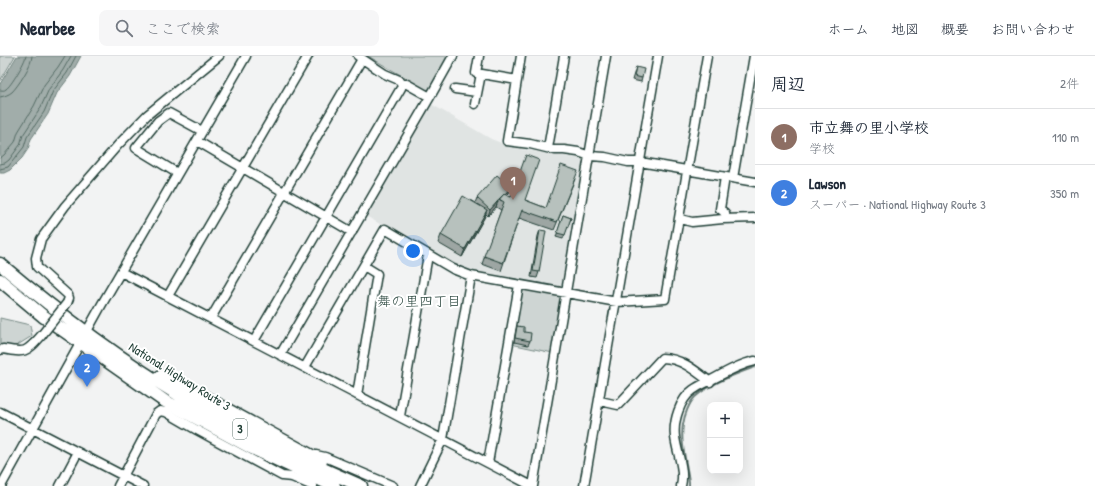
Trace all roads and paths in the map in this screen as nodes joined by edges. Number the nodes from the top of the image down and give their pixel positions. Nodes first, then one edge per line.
1 (219, 56) edge
2 (246, 56) edge
3 (308, 56) edge
4 (453, 56) edge
5 (479, 56) edge
6 (521, 56) edge
7 (564, 56) edge
8 (606, 56) edge
9 (658, 56) edge
10 (707, 56) edge
11 (754, 56) edge
12 (359, 57) edge
13 (480, 74) junction
14 (517, 80) junction
15 (402, 84) junction
16 (455, 89) dead end
17 (477, 92) junction
18 (430, 98) junction
19 (475, 104) dead end
20 (202, 131) junction
21 (197, 141) junction
22 (548, 148) junction
23 (590, 156) junction
24 (640, 162) junction
25 (243, 168) junction
26 (688, 171) junction
27 (177, 173) junction
28 (729, 178) junction
29 (755, 182) edge
30 (284, 192) junction
31 (725, 212) dead end
32 (326, 217) junction
33 (755, 218) edge
34 (680, 219) junction
35 (352, 232) junction
36 (428, 255) junction
37 (0, 264) edge
38 (364, 266) junction
39 (121, 272) junction
40 (471, 276) junction
41 (0, 280) edge
42 (518, 285) junction
43 (566, 293) junction
44 (168, 296) junction
45 (617, 302) junction
46 (211, 318) junction
47 (83, 338) junction
48 (254, 341) junction
49 (0, 350) edge
50 (280, 355) junction
51 (755, 361) edge
52 (305, 367) junction
53 (146, 374) junction
54 (710, 382) junction
55 (357, 395) junction
56 (600, 400) junction
57 (0, 412) edge
58 (400, 416) junction
59 (33, 429) junction
60 (443, 439) junction
61 (78, 452) junction
62 (309, 453) junction
63 (271, 457) junction
64 (488, 463) junction
65 (124, 476) junction
66 (292, 476) junction
67 (337, 481) edge
68 (1, 486) edge
69 (60, 486) edge
70 (118, 486) edge
71 (143, 486) edge
72 (313, 486) edge
73 (361, 486) edge
74 (393, 486) edge
75 (420, 486) edge
76 (532, 486) edge
77 (584, 486) edge
78 (681, 486) edge

1 - 49 street, bridge
2 - 20 street
3 - 25 street
4 - 18 street
5 - 13 street
6 - 14 street
7 - 22 street
8 - 23 street
9 - 24 street
10 - 26 street
11 - 28 street
12 - 15 street
12 - 30 street
13 - 14 street
13 - 17 street
14 - 22 street
15 - 18 street
15 - 32 street
16 - 17 street
17 - 19 street
18 - 35 street
20 - 21 street
20 - 27 street
21 - 25 street
21 - 27 street
22 - 23 street
23 - 24 street
23 - 43 street
24 - 26 street
24 - 45 street
25 - 30 street
25 - 44 street
26 - 28 street
26 - 34 street
27 - 39 street
28 - 29 street
28 - 31 street
30 - 32 street
30 - 46 street
32 - 35 street
32 - 48 street
33 - 34 street
34 - 45 street
35 - 50 street
36 - 38 street
36 - 40 street
36 - 58 street
37 - 47 highway, National Highway Route 3 / 3
38 - 52 street
38 - 55 street
39 - 44 street
39 - 47 street
40 - 42 street
40 - 60 street
41 - 47 highway, National Highway Route 3 / 3
42 - 43 street
42 - 64 street
43 - 45 street
43 - 76 street
44 - 46 street
45 - 56 street
46 - 48 street
47 - 53 highway, National Highway Route 3 / 3
47 - 59 street
47 - 63 highway, National Highway Route 3 / 3
48 - 50 street
50 - 52 street
51 - 54 street
52 - 55 street
53 - 62 highway
53 - 67 highway, National Highway Route 3 / 3
54 - 56 street
54 - 78 street
55 - 58 street
56 - 77 street
57 - 59 street
58 - 60 street
59 - 61 street
59 - 68 street
60 - 64 street
60 - 75 street
61 - 65 street
61 - 69 street
62 - 67 highway
62 - 74 street
63 - 66 highway
63 - 67 highway, National Highway Route 3 / 3
64 - 76 street
65 - 66 street
65 - 70 street
65 - 71 street
66 - 72 street
67 - 73 highway, National Highway Route 3 / 3

